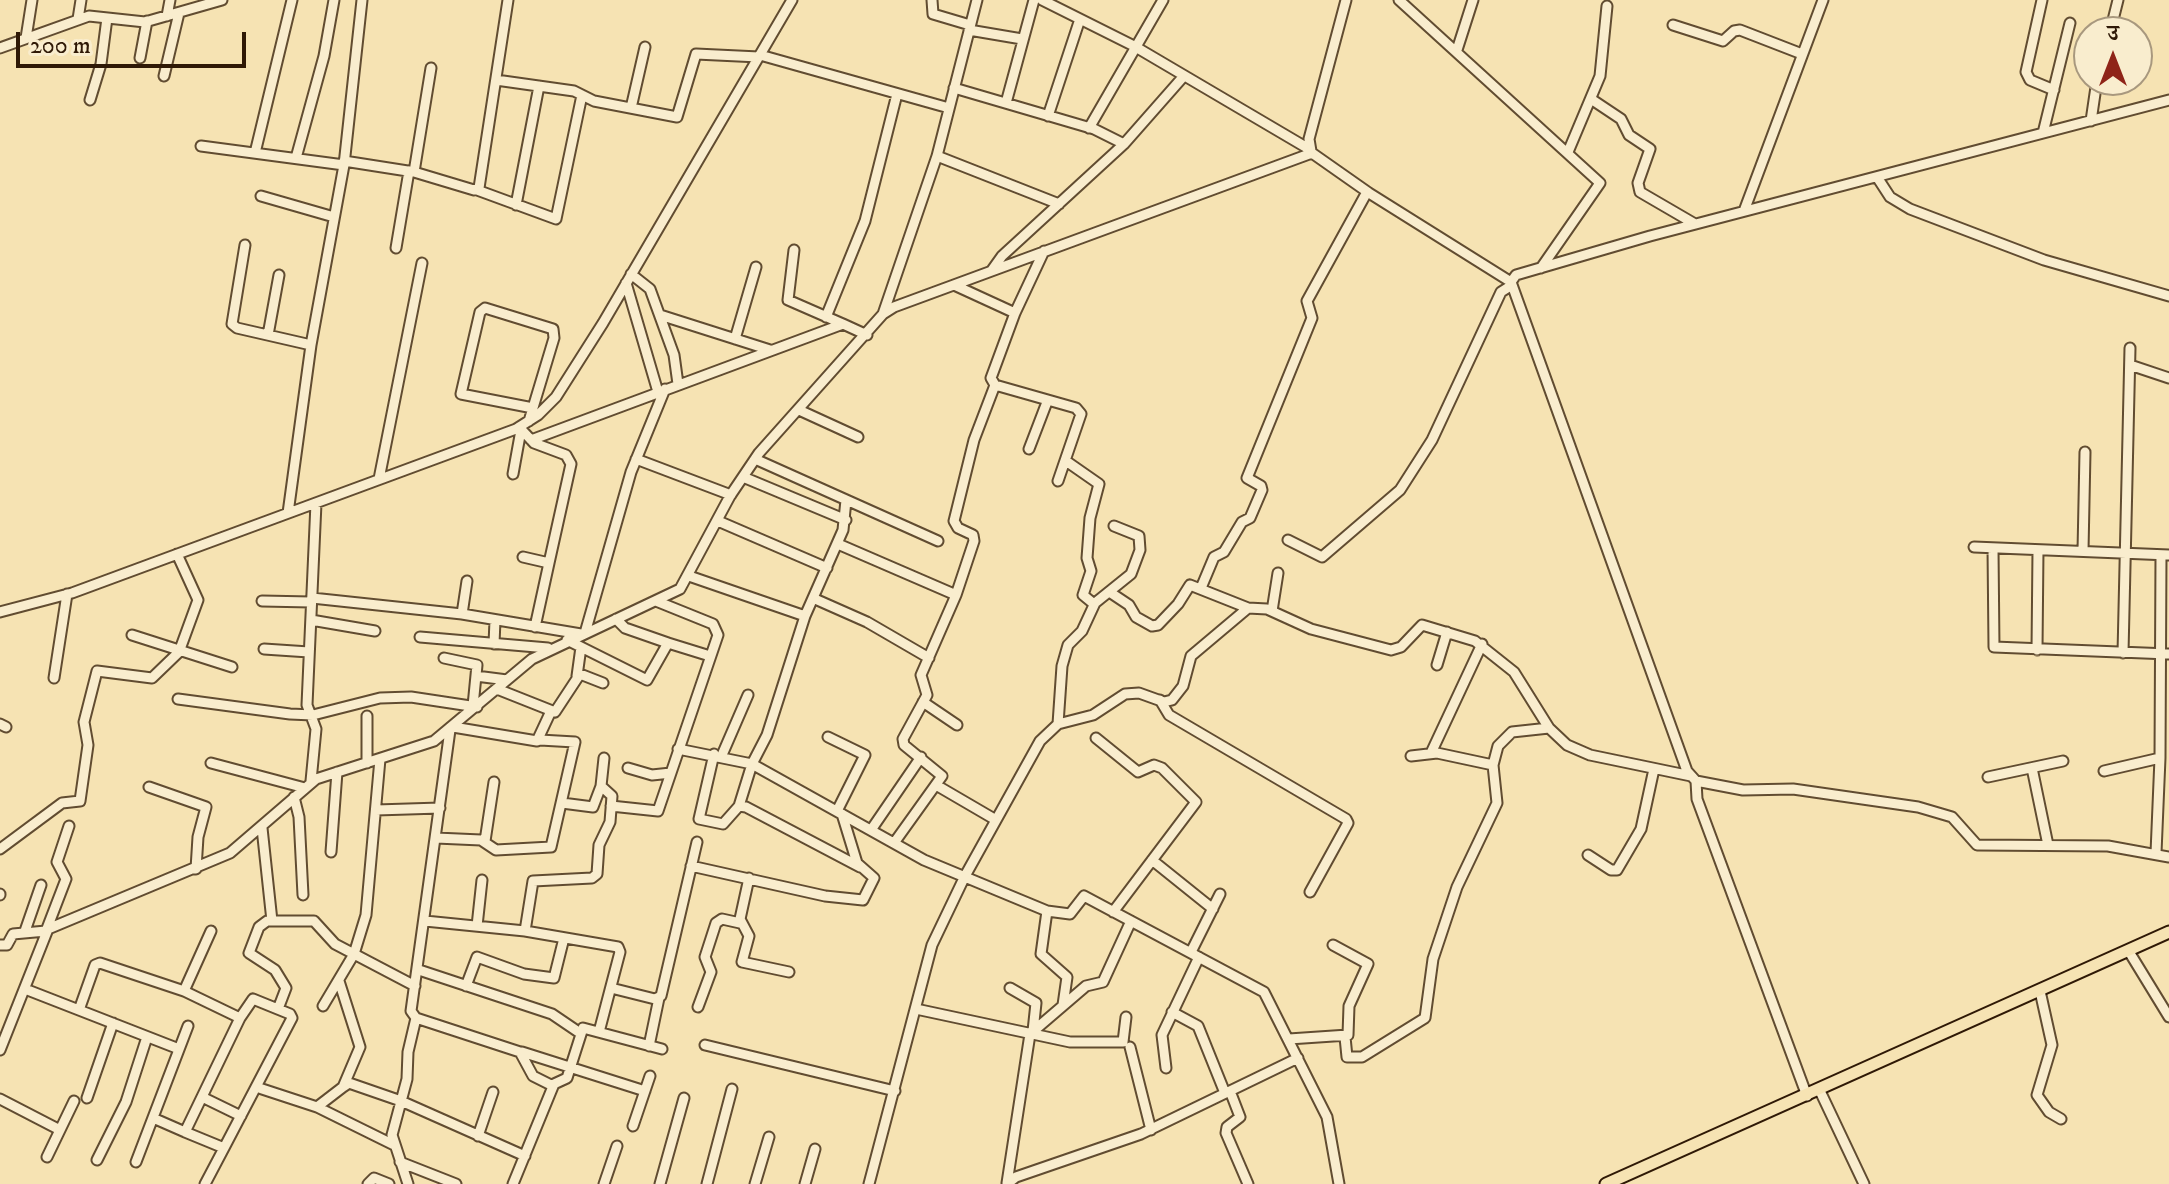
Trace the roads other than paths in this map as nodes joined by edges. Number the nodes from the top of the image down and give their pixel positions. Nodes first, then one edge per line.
1 (32, 0) edge
2 (81, 0) edge
3 (170, 0) edge
4 (222, 0) edge
5 (292, 0) edge
6 (334, 0) edge
7 (362, 0) edge
8 (508, 0) edge
9 (792, 0) edge
10 (932, 0) edge
11 (977, 0) edge
12 (1034, 0) edge
13 (1042, 0) edge
14 (1163, 0) edge
15 (1346, 0) edge
16 (1399, 0) edge
17 (1473, 0) edge
18 (1823, 0) edge
19 (2042, 0) edge
20 (1607, 6) dead end
21 (179, 13) junction
22 (167, 16) junction
23 (107, 18) junction
24 (78, 19) junction
25 (1080, 19) junction
26 (147, 21) junction
27 (2070, 23) dead end
28 (1673, 25) dead end
29 (970, 28) junction
30 (26, 38) junction
31 (1022, 39) junction
32 (1134, 46) junction
33 (645, 47) dead end
34 (0, 48) edge
35 (1457, 50) junction
36 (1802, 54) junction
37 (759, 56) junction
38 (140, 58) dead end
39 (431, 68) dead end
40 (164, 76) dead end
41 (1183, 77) junction
42 (496, 80) junction
43 (539, 86) junction
44 (954, 88) junction
45 (2054, 90) junction
46 (897, 94) junction
47 (582, 95) junction
48 (2095, 96) edge
49 (1591, 99) junction
50 (90, 100) dead end
51 (2169, 100) edge
52 (1006, 103) junction
53 (631, 108) junction
54 (949, 108) junction
55 (1048, 116) junction
56 (2091, 121) junction
57 (1089, 128) junction
58 (2043, 133) junction
59 (1124, 144) junction
60 (201, 146) dead end
61 (1310, 151) junction
62 (1568, 152) junction
63 (255, 153) junction
64 (937, 156) junction
65 (296, 158) junction
66 (344, 163) junction
67 (412, 171) junction
68 (1877, 177) junction
69 (477, 190) junction
70 (1367, 192) junction
71 (261, 196) dead end
72 (1059, 204) junction
73 (516, 205) junction
74 (1744, 211) junction
75 (334, 217) junction
76 (1695, 224) junction
77 (245, 245) dead end
78 (396, 248) dead end
79 (794, 250) dead end
80 (1044, 251) junction
81 (422, 263) dead end
82 (756, 267) dead end
83 (1541, 268) junction
84 (992, 270) junction
85 (279, 275) dead end
86 (628, 278) junction
87 (1512, 283) junction
88 (954, 285) junction
89 (2169, 296) edge
90 (1015, 313) junction
91 (883, 314) junction
92 (660, 315) junction
93 (826, 317) junction
94 (843, 324) junction
95 (268, 335) junction
96 (867, 335) junction
97 (735, 339) junction
98 (311, 345) junction
99 (2130, 348) dead end
100 (770, 350) junction
101 (2130, 365) junction
102 (2169, 378) edge
103 (678, 384) junction
104 (995, 385) junction
105 (662, 390) junction
106 (1047, 402) junction
107 (533, 408) junction
108 (799, 410) junction
109 (529, 421) junction
110 (520, 429) junction
111 (858, 437) dead end
112 (531, 440) junction
113 (1029, 449) dead end
114 (2085, 452) dead end
115 (636, 459) junction
116 (755, 459) junction
117 (1066, 461) junction
118 (513, 474) dead end
119 (743, 477) junction
120 (379, 479) junction
121 (1058, 481) dead end
122 (731, 495) junction
123 (846, 500) junction
124 (316, 503) junction
125 (288, 513) junction
126 (846, 520) junction
127 (718, 521) junction
128 (1114, 526) dead end
129 (1288, 540) dead end
130 (938, 541) dead end
131 (838, 544) junction
132 (1974, 547) dead end
133 (1993, 548) junction
134 (2038, 550) junction
135 (2083, 551) junction
136 (2125, 553) junction
137 (177, 554) junction
138 (2165, 555) edge
139 (523, 557) dead end
140 (549, 563) junction
141 (827, 568) junction
142 (1278, 573) dead end
143 (689, 576) junction
144 (467, 581) dead end
145 (1201, 588) junction
146 (1111, 593) junction
147 (67, 594) junction
148 (956, 595) junction
149 (815, 599) junction
150 (312, 600) junction
151 (262, 601) dead end
152 (656, 601) junction
153 (1094, 604) junction
154 (1248, 608) junction
155 (1272, 611) junction
156 (0, 612) edge
157 (462, 614) junction
158 (805, 616) junction
159 (616, 619) junction
160 (311, 620) junction
161 (495, 620) junction
162 (535, 627) junction
163 (375, 631) dead end
164 (1447, 632) junction
165 (583, 634) junction
166 (132, 635) dead end
167 (420, 637) dead end
168 (567, 640) junction
169 (668, 643) junction
170 (494, 644) junction
171 (1482, 644) junction
172 (581, 647) junction
173 (549, 648) junction
174 (264, 649) dead end
175 (2037, 650) junction
176 (179, 652) junction
177 (309, 652) junction
178 (2123, 653) junction
179 (2164, 654) edge
180 (710, 656) junction
181 (444, 658) dead end
182 (929, 658) junction
183 (1437, 665) dead end
184 (232, 667) dead end
185 (476, 676) junction
186 (577, 676) junction
187 (54, 678) dead end
188 (507, 680) junction
189 (603, 683) dead end
190 (497, 689) junction
191 (748, 695) dead end
192 (178, 699) dead end
193 (1160, 700) junction
194 (923, 702) junction
195 (475, 707) junction
196 (551, 711) junction
197 (312, 714) junction
198 (367, 716) dead end
199 (1058, 724) junction
200 (957, 725) dead end
201 (452, 728) junction
202 (1549, 728) junction
203 (828, 737) dead end
204 (1096, 738) dead end
205 (540, 740) junction
206 (678, 749) junction
207 (1431, 753) junction
208 (718, 754) junction
209 (1411, 756) dead end
210 (921, 757) junction
211 (604, 758) dead end
212 (2160, 758) junction
213 (380, 759) junction
214 (2063, 761) dead end
215 (211, 763) dead end
216 (367, 763) junction
217 (752, 764) junction
218 (1493, 765) junction
219 (628, 768) dead end
220 (2032, 768) junction
221 (1654, 769) junction
222 (2104, 771) dead end
223 (337, 772) junction
224 (671, 773) junction
225 (1988, 777) dead end
226 (1694, 779) junction
227 (494, 782) dead end
228 (308, 785) junction
229 (936, 785) junction
230 (601, 786) junction
231 (149, 787) dead end
232 (294, 797) junction
233 (562, 803) junction
234 (611, 806) junction
235 (739, 806) junction
236 (440, 808) junction
237 (376, 810) junction
238 (840, 813) junction
239 (996, 820) junction
240 (69, 826) dead end
241 (262, 828) junction
242 (871, 830) junction
243 (436, 838) junction
244 (485, 841) junction
245 (697, 842) dead end
246 (894, 843) junction
247 (2048, 845) junction
248 (0, 849) edge
249 (331, 852) dead end
250 (2156, 853) junction
251 (1588, 855) dead end
252 (2169, 857) edge
253 (1152, 860) junction
254 (691, 866) junction
255 (860, 867) junction
256 (196, 869) junction
257 (965, 876) junction
258 (749, 878) junction
259 (482, 880) dead end
260 (41, 885) dead end
261 (1310, 892) dead end
262 (1220, 894) dead end
263 (303, 895) dead end
264 (1213, 909) junction
265 (1047, 911) junction
266 (1113, 912) junction
267 (272, 921) junction
268 (425, 921) junction
269 (1131, 921) junction
270 (740, 923) junction
271 (477, 926) junction
272 (25, 931) junction
273 (46, 931) junction
274 (211, 931) dead end
275 (525, 931) junction
276 (2169, 932) edge
277 (564, 938) junction
278 (0, 945) edge
279 (1333, 945) dead end
280 (2128, 950) junction
281 (354, 954) junction
282 (1195, 955) junction
283 (419, 970) junction
284 (789, 972) dead end
285 (339, 981) junction
286 (415, 986) junction
287 (466, 986) junction
288 (611, 988) junction
289 (1010, 988) dead end
290 (25, 989) junction
291 (184, 991) junction
292 (2040, 991) junction
293 (659, 998) junction
294 (1063, 1005) junction
295 (323, 1006) dead end
296 (698, 1007) dead end
297 (278, 1009) junction
298 (916, 1009) junction
299 (79, 1010) junction
300 (1172, 1012) junction
301 (1126, 1017) dead end
302 (2169, 1017) edge
303 (240, 1018) junction
304 (416, 1018) junction
305 (113, 1023) junction
306 (188, 1026) dead end
307 (599, 1032) junction
308 (1032, 1032) junction
309 (580, 1033) junction
310 (147, 1037) junction
311 (1345, 1037) junction
312 (1289, 1039) junction
313 (705, 1045) dead end
314 (649, 1046) junction
315 (1130, 1047) dead end
316 (179, 1049) junction
317 (662, 1049) dead end
318 (0, 1050) edge
319 (520, 1052) junction
320 (1298, 1058) junction
321 (570, 1067) junction
322 (1166, 1068) dead end
323 (650, 1076) dead end
324 (553, 1086) junction
325 (256, 1087) junction
326 (343, 1087) junction
327 (732, 1089) dead end
328 (645, 1091) junction
329 (895, 1091) junction
330 (1820, 1091) junction
331 (493, 1092) dead end
332 (1227, 1092) junction
333 (1807, 1096) junction
334 (202, 1097) junction
335 (87, 1098) dead end
336 (684, 1098) dead end
337 (0, 1099) edge
338 (74, 1101) dead end
339 (401, 1101) junction
340 (317, 1107) junction
341 (241, 1116) junction
342 (153, 1118) junction
343 (2061, 1119) dead end
344 (633, 1126) dead end
345 (60, 1130) junction
346 (1151, 1130) junction
347 (185, 1132) junction
348 (478, 1136) junction
349 (769, 1137) dead end
350 (394, 1145) junction
351 (617, 1146) dead end
352 (224, 1148) junction
353 (815, 1149) dead end
354 (525, 1156) junction
355 (47, 1157) dead end
356 (97, 1160) dead end
357 (136, 1162) dead end
358 (400, 1162) junction
359 (205, 1184) edge
360 (368, 1184) edge
361 (389, 1184) edge
362 (408, 1184) edge
363 (456, 1184) edge
364 (513, 1184) edge
365 (604, 1184) edge
366 (660, 1184) edge
367 (707, 1184) edge
368 (755, 1184) edge
369 (805, 1184) edge
370 (869, 1184) edge
371 (1007, 1184) edge
372 (1248, 1184) edge
373 (1339, 1184) edge
374 (1606, 1184) edge
375 (1864, 1184) edge

1 - 30 street
2 - 24 street
3 - 22 street
4 - 21 street
5 - 63 street
6 - 65 street
7 - 66 street
8 - 42 street
9 - 37 street
10 - 29 street
11 - 29 street
12 - 31 street
13 - 25 street
14 - 32 street
15 - 61 street
16 - 35 street
17 - 35 street
18 - 36 street
19 - 45 street
20 - 49 street
21 - 22 street
21 - 40 street
22 - 26 street
23 - 24 street
23 - 26 street
23 - 50 street
24 - 30 street
25 - 32 street
25 - 55 street
26 - 38 street
27 - 45 street
28 - 36 street
29 - 31 street
29 - 44 street
30 - 34 street
31 - 52 street
32 - 41 street
32 - 57 street
33 - 53 street
35 - 62 street
36 - 74 street
37 - 46 street
37 - 53 street
37 - 86 street
39 - 67 street
41 - 59 street
41 - 61 street
42 - 43 street
42 - 69 street
43 - 47 street
43 - 73 street
44 - 52 street
44 - 54 street
45 - 58 street
46 - 54 street
46 - 93 street
47 - 53 street
47 - 73 street
48 - 56 street
49 - 62 street
49 - 76 street
51 - 56 street
52 - 55 street
54 - 64 street
55 - 57 street
56 - 58 street
57 - 59 street
58 - 68 street
59 - 72 street
60 - 63 street
61 - 70 street
61 - 80 street
62 - 83 street
63 - 65 street
64 - 72 street
64 - 91 street
65 - 66 street
66 - 67 street
66 - 75 street
67 - 69 street
67 - 78 street
68 - 74 street
68 - 89 street
69 - 73 street
70 - 87 street
70 - 145 street
71 - 75 street
72 - 84 street
74 - 76 street
75 - 98 street
76 - 83 street
77 - 95 street
79 - 93 street
80 - 84 street
80 - 90 street
81 - 120 street
82 - 97 street
83 - 87 street
84 - 88 street
85 - 95 street
86 - 92 street
86 - 105 street
86 - 109 street
87 - 129 street
87 - 226 street
88 - 90 street
88 - 91 street
90 - 104 street
91 - 96 street
92 - 97 street
92 - 103 street
93 - 94 street
94 - 96 street
94 - 100 street
95 - 98 street
96 - 108 street
97 - 100 street
98 - 125 street
99 - 101 street
100 - 103 street
101 - 102 street
101 - 136 street
103 - 105 street
104 - 106 street
104 - 148 street
105 - 112 street
105 - 115 street
106 - 113 street
106 - 117 street
107 - 107 street
107 - 109 street
108 - 111 street
108 - 116 street
109 - 110 street
110 - 112 street
110 - 118 street
110 - 120 street
112 - 140 street
114 - 135 street
115 - 122 street
115 - 165 street
116 - 119 street
116 - 123 street
117 - 121 street
117 - 153 street
119 - 122 street
119 - 126 street
120 - 124 street
122 - 127 street
123 - 126 street
123 - 130 street
124 - 125 street
124 - 150 street
125 - 137 street
126 - 131 street
127 - 141 street
127 - 143 street
128 - 146 street
131 - 141 street
131 - 148 street
132 - 133 street
133 - 134 street
133 - 175 street
134 - 135 street
134 - 175 street
135 - 136 street
136 - 138 street
136 - 178 street
137 - 147 street
137 - 176 street
138 - 179 street
139 - 140 street
140 - 162 street
141 - 149 street
142 - 155 street
143 - 152 street
143 - 158 street
144 - 157 street
145 - 146 street
145 - 154 street
146 - 153 street
147 - 156 street
147 - 187 street
148 - 182 street
149 - 158 street
149 - 182 street
150 - 151 street
150 - 157 street
150 - 160 street
152 - 159 street
152 - 180 street
153 - 199 street
154 - 155 street
154 - 193 street
155 - 164 street
157 - 161 street
158 - 217 street
159 - 165 street
159 - 169 street
160 - 163 street
160 - 177 street
161 - 162 street
161 - 170 street
162 - 165 street
164 - 171 street
164 - 183 street
165 - 168 street
166 - 176 street
167 - 170 street
168 - 172 street
168 - 173 street
169 - 172 street
169 - 180 street
170 - 173 street
171 - 202 street
171 - 207 street
172 - 186 street
173 - 188 street
174 - 177 street
175 - 178 street
176 - 184 street
176 - 248 street
177 - 197 street
178 - 179 street
179 - 212 street
180 - 206 street
181 - 185 street
182 - 194 street
185 - 188 street
185 - 195 street
186 - 189 street
186 - 196 street
188 - 190 street
190 - 195 street
190 - 196 street
191 - 208 street
192 - 197 street
193 - 199 street
193 - 261 street
194 - 200 street
194 - 210 street
195 - 197 street
195 - 201 street
196 - 205 street
197 - 228 street
198 - 216 street
199 - 239 street
201 - 205 street
201 - 213 street
201 - 236 street
202 - 218 street
202 - 221 street
203 - 238 street
204 - 253 street
205 - 233 street
206 - 208 street
206 - 224 street
207 - 209 street
207 - 218 street
208 - 217 street
208 - 235 street
210 - 229 street
210 - 242 street
211 - 230 street
212 - 222 street
212 - 250 street
213 - 216 street
213 - 237 street
214 - 220 street
215 - 228 street
216 - 223 street
217 - 235 street
217 - 238 street
218 - 311 street
219 - 224 street
220 - 225 street
220 - 247 street
221 - 226 street
221 - 251 street
223 - 228 street
223 - 249 street
224 - 234 street
226 - 247 street
226 - 333 street
227 - 244 street
228 - 232 street
229 - 239 street
229 - 246 street
230 - 233 street
230 - 234 street
231 - 256 street
232 - 241 street
232 - 263 street
233 - 244 street
234 - 275 street
235 - 255 street
236 - 237 street
236 - 243 street
237 - 281 street
238 - 242 street
238 - 255 street
239 - 257 street
240 - 273 street
241 - 256 street
241 - 267 street
242 - 246 street
243 - 244 street
243 - 268 street
245 - 254 street
246 - 257 street
247 - 250 street
250 - 252 street
253 - 264 street
253 - 266 street
254 - 258 street
254 - 293 street
255 - 258 street
256 - 273 street
257 - 265 street
257 - 298 street
258 - 270 street
259 - 271 street
260 - 272 street
262 - 264 street
264 - 282 street
265 - 266 street
265 - 294 street
266 - 269 street
267 - 281 street
267 - 297 street
268 - 271 street
268 - 283 street
269 - 282 street
269 - 294 street
270 - 284 street
270 - 296 street
271 - 275 street
272 - 273 street
272 - 278 street
273 - 290 street
274 - 291 street
275 - 277 street
276 - 280 main road
277 - 287 street
277 - 288 street
279 - 311 street
280 - 292 main road
280 - 302 street
281 - 285 street
281 - 286 street
282 - 300 street
282 - 312 street
283 - 286 street
283 - 287 street
285 - 295 street
285 - 326 street
286 - 304 street
287 - 309 street
288 - 293 street
288 - 307 street
289 - 308 street
290 - 299 street
290 - 318 street
291 - 299 street
291 - 303 street
292 - 330 main road
292 - 343 street
293 - 314 street
294 - 308 street
297 - 303 street
297 - 325 street
298 - 308 street
298 - 329 street
299 - 305 street
300 - 322 street
300 - 332 street
301 - 308 street
303 - 334 street
304 - 319 street
304 - 339 street
305 - 310 street
305 - 335 street
306 - 316 street
307 - 309 street
307 - 314 street
308 - 371 street
309 - 321 street
310 - 316 street
310 - 356 street
311 - 312 street
312 - 320 street
313 - 329 street
314 - 317 street
315 - 346 street
316 - 342 street
319 - 321 street
319 - 324 street
320 - 332 street
320 - 373 street
321 - 324 street
321 - 328 street
323 - 328 street
324 - 354 street
325 - 340 street
325 - 341 street
326 - 339 street
326 - 340 street
327 - 367 street
328 - 344 street
329 - 370 street
330 - 333 main road
330 - 375 street
331 - 348 street
332 - 346 street
332 - 372 street
333 - 374 main road
334 - 341 street
334 - 347 street
336 - 366 street
337 - 345 street
338 - 345 street
339 - 348 street
339 - 350 street
340 - 350 street
341 - 352 street
342 - 347 street
342 - 357 street
345 - 355 street
346 - 371 street
347 - 352 street
348 - 354 street
349 - 368 street
350 - 358 street
351 - 365 street
352 - 359 street
353 - 369 street
354 - 364 street
358 - 362 street
358 - 363 street
360 - 361 street

